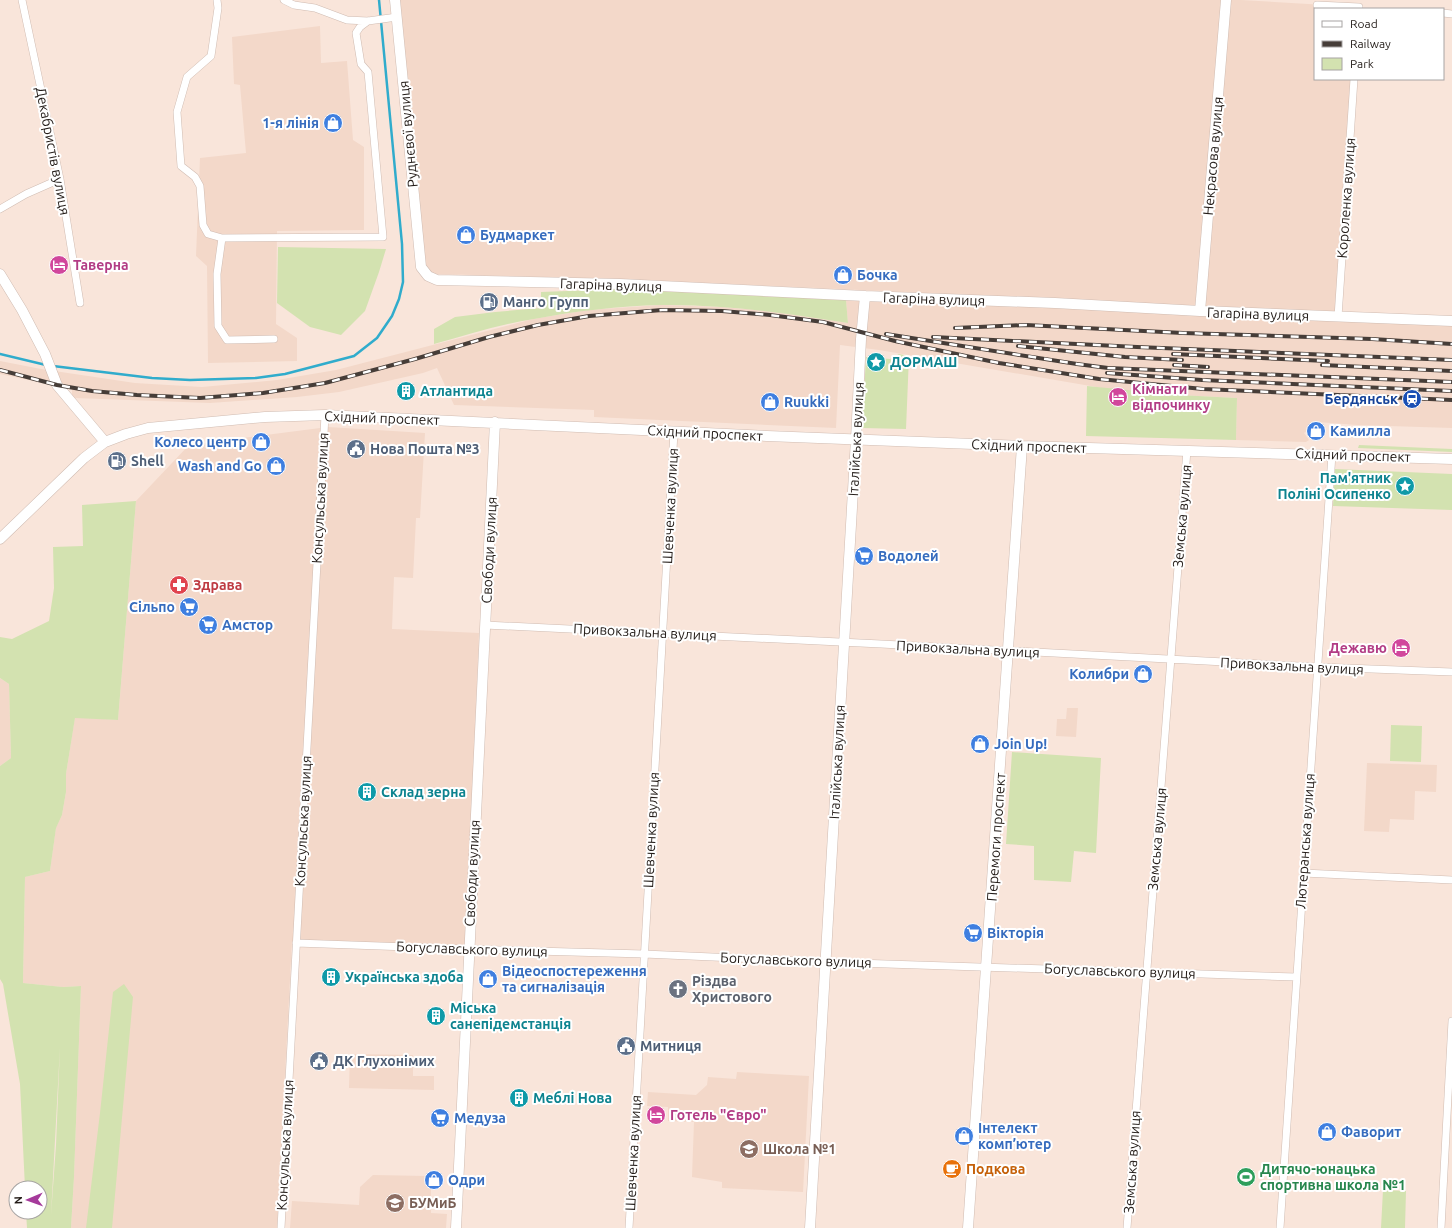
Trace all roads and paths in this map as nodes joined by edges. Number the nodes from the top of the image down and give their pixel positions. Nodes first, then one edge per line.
1 (22, 0) edge
2 (217, 0) edge
3 (284, 0) edge
4 (395, 0) edge
5 (1226, 0) edge
6 (1317, 5) dead end
7 (1360, 5) edge
8 (396, 18) junction
9 (368, 21) junction
10 (1354, 80) edge
11 (60, 179) junction
12 (1, 206) edge
13 (222, 238) junction
14 (421, 267) joint
15 (0, 274) edge
16 (865, 296) junction
17 (80, 303) dead end
18 (1200, 311) junction
19 (1338, 317) junction
20 (1452, 321) edge
21 (274, 339) dead end
22 (325, 415) junction
23 (495, 422) junction
24 (674, 432) junction
25 (856, 439) junction
26 (105, 442) junction
27 (1022, 446) junction
28 (1187, 450) junction
29 (1332, 454) junction
30 (1452, 458) edge
31 (0, 540) edge
32 (485, 625) junction
33 (662, 633) junction
34 (844, 642) junction
35 (1009, 651) junction
36 (1171, 660) junction
37 (1318, 667) junction
38 (1452, 672) edge
39 (1303, 873) junction
40 (1452, 880) edge
41 (296, 943) junction
42 (469, 949) junction
43 (644, 954) junction
44 (825, 962) junction
45 (986, 967) junction
46 (1146, 972) junction
47 (1296, 977) junction
48 (1452, 1021) edge
49 (281, 1228) edge
50 (456, 1228) edge
51 (629, 1228) edge
52 (810, 1228) edge
53 (968, 1228) edge
54 (1127, 1228) edge
55 (1280, 1228) edge
56 (1441, 1228) edge

1 - 11 street, Декабристів вулиця
2 - 13 street
3 - 9 street
4 - 8 main road, Руднєвої вулиця
5 - 18 main road, Некрасова вулиця
6 - 7 street
8 - 9 street
8 - 14 main road, Руднєвої вулиця
9 - 13 street
10 - 19 street, Короленка вулиця
11 - 12 street
11 - 17 street, Декабристів вулиця
13 - 21 street
14 - 16 main road, Гагаріна вулиця
15 - 26 main road
16 - 18 main road, Гагаріна вулиця
16 - 25 main road, Італійська вулиця
18 - 19 main road, Гагаріна вулиця
19 - 20 main road, Гагаріна вулиця
22 - 23 main road, Східний проспект
22 - 26 main road, Східний проспект
22 - 41 street, Консульська вулиця
23 - 24 main road, Східний проспект
23 - 32 main road, Свободи вулиця
24 - 25 main road, Східний проспект
24 - 33 street, Шевченка вулиця
25 - 27 main road, Східний проспект
25 - 34 main road, Італійська вулиця
26 - 31 main road, Східний проспект
27 - 28 main road, Східний проспект
27 - 35 main road, Перемоги проспект
28 - 29 main road, Східний проспект
28 - 36 street, Земська вулиця
29 - 30 main road, Східний проспект
29 - 37 street, Лютеранська вулиця
32 - 33 street, Привокзальна вулиця
32 - 42 main road, Свободи вулиця
33 - 34 street, Привокзальна вулиця
33 - 43 street, Шевченка вулиця
34 - 35 street, Привокзальна вулиця
34 - 44 main road, Італійська вулиця
35 - 36 street, Привокзальна вулиця
35 - 45 main road, Перемоги проспект
36 - 37 street, Привокзальна вулиця
36 - 46 street, Земська вулиця
37 - 38 street, Привокзальна вулиця
37 - 39 street, Лютеранська вулиця
39 - 40 street
39 - 47 street, Лютеранська вулиця
41 - 42 street, Богуславського вулиця
41 - 49 street, Консульська вулиця
42 - 43 street, Богуславського вулиця
42 - 50 main road, Свободи вулиця
43 - 44 street, Богуславського вулиця
43 - 51 street, Шевченка вулиця
44 - 45 street, Богуславського вулиця
44 - 52 main road, Італійська вулиця
45 - 46 street, Богуславського вулиця
45 - 53 main road, Перемоги проспект
46 - 47 street, Богуславського вулиця
46 - 54 street, Земська вулиця
47 - 55 street, Лютеранська вулиця
48 - 56 street

